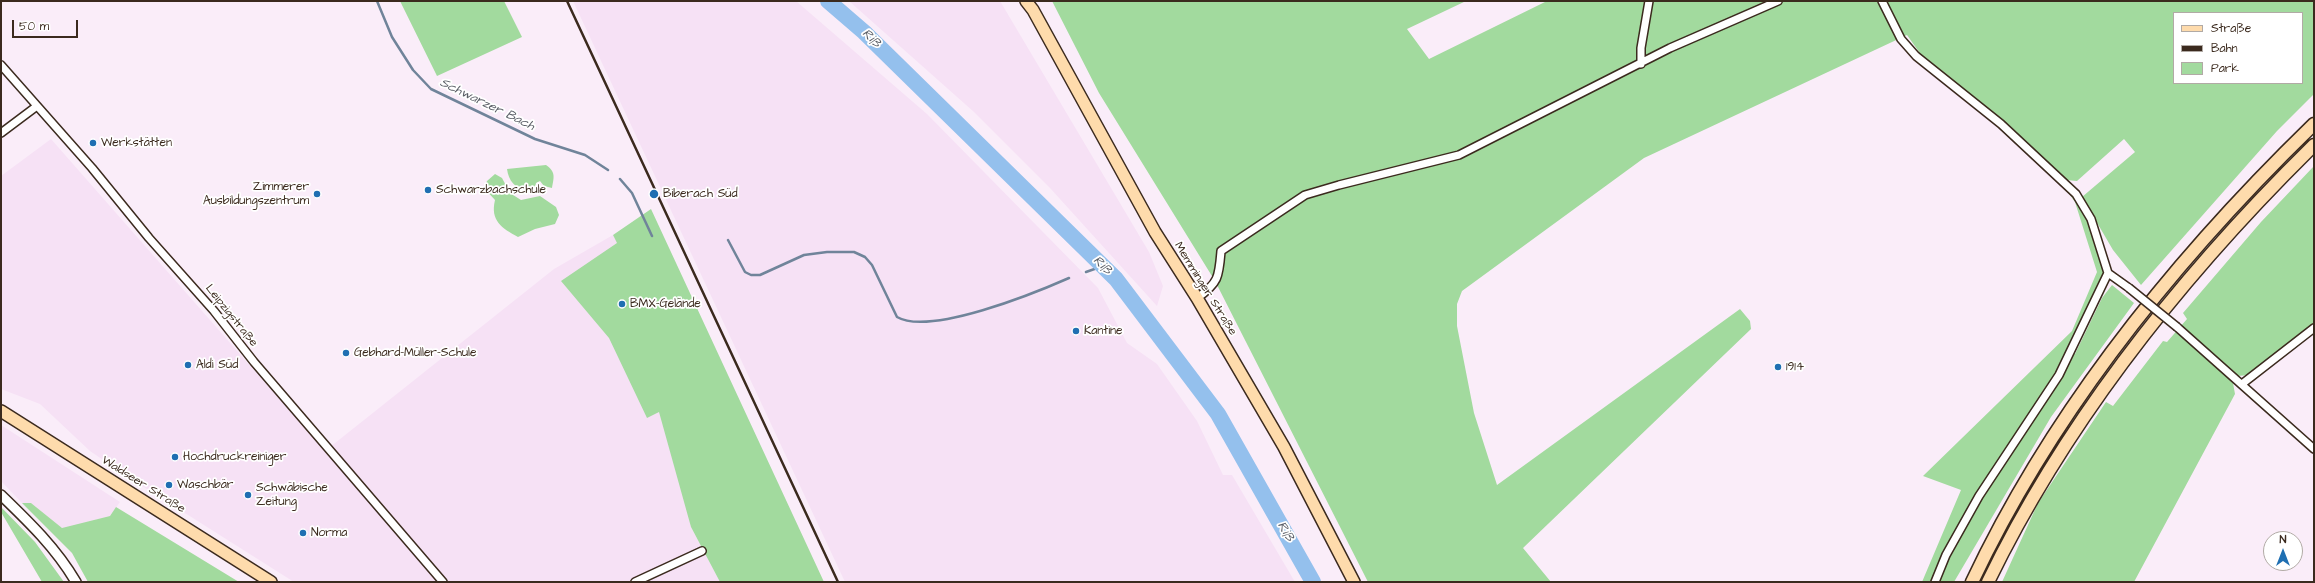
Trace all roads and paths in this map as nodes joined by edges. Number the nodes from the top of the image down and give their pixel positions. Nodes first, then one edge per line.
1 (1649, 1) edge
2 (1778, 1) edge
3 (1882, 1) edge
4 (1030, 4) edge
5 (1, 64) edge
6 (1641, 64) junction
7 (37, 106) junction
8 (2314, 124) edge
9 (1, 133) edge
10 (2314, 145) edge
11 (2108, 273) junction
12 (1197, 298) junction
13 (2314, 328) edge
14 (2242, 384) junction
15 (1, 411) edge
16 (2314, 449) edge
17 (1, 495) edge
18 (702, 551) dead end
19 (76, 582) edge
20 (271, 582) edge
21 (443, 582) edge
22 (635, 582) edge
23 (1354, 582) edge
24 (1935, 582) edge
25 (1972, 582) edge
26 (1988, 582) edge

1 - 6 street
2 - 6 street
3 - 11 street
4 - 12 main road, Memminger Straße
5 - 7 street, Leipzigstraße
6 - 12 street
7 - 9 street
7 - 21 street, Leipzigstraße
8 - 25 highway
10 - 26 highway
11 - 14 street, bridge
11 - 24 street
12 - 23 main road, Memminger Straße
13 - 14 street
14 - 16 street
15 - 20 main road, Waldseer Straße
17 - 19 street
18 - 22 street

